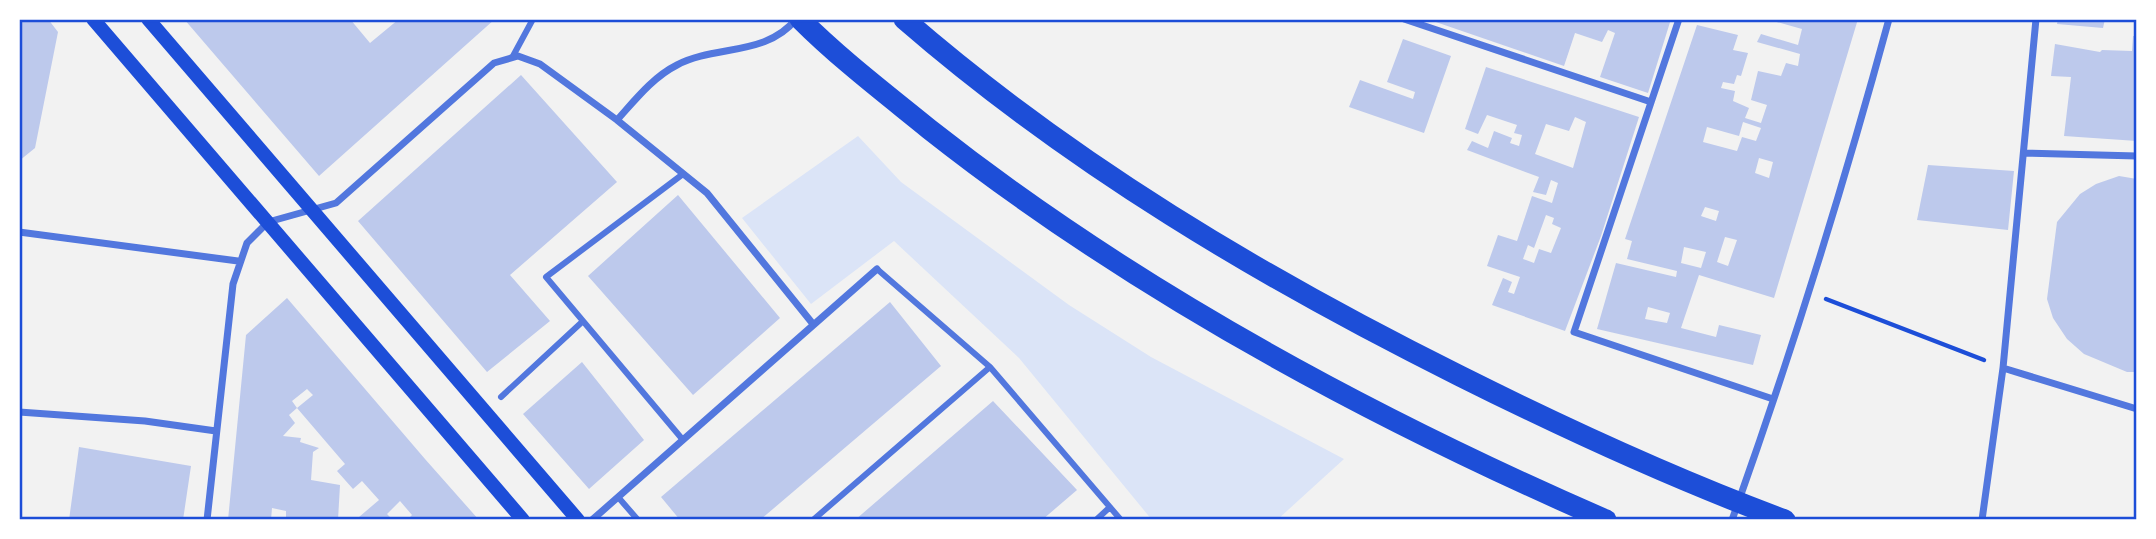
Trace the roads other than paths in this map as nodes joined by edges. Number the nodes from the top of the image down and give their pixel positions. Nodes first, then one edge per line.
1 (93, 19) edge
2 (148, 19) edge
3 (533, 19) edge
4 (798, 19) edge
5 (904, 19) edge
6 (1404, 19) edge
7 (1679, 19) edge
8 (1889, 19) edge
9 (2036, 19) edge
10 (513, 56) junction
11 (1651, 102) junction
12 (617, 120) junction
13 (2025, 153) junction
14 (2137, 156) edge
15 (683, 174) junction
16 (311, 211) junction
17 (268, 222) junction
18 (19, 232) edge
19 (238, 261) junction
20 (877, 269) joint
21 (582, 322) junction
22 (813, 324) junction
23 (990, 366) junction
24 (2003, 368) junction
25 (501, 397) dead end
26 (1773, 400) junction
27 (2137, 409) edge
28 (19, 412) edge
29 (216, 431) junction
30 (683, 440) junction
31 (618, 497) junction
32 (1110, 507) junction
33 (207, 520) edge
34 (523, 520) edge
35 (578, 520) edge
36 (592, 520) edge
37 (638, 520) edge
38 (813, 520) edge
39 (1096, 520) edge
40 (1122, 520) edge
41 (1606, 520) edge
42 (1732, 520) edge
43 (1785, 520) edge
44 (1982, 520) edge

1 - 17 main road
2 - 16 main road
3 - 10 street
4 - 12 street
4 - 41 highway
5 - 43 highway
6 - 11 street
7 - 11 street
8 - 26 street
9 - 13 street
10 - 12 street
10 - 16 street
11 - 26 street
12 - 15 street
13 - 14 street
13 - 24 street
15 - 21 street
15 - 22 street
16 - 17 street
16 - 35 main road
17 - 19 street
17 - 34 main road
18 - 19 street
19 - 29 street
20 - 22 street
20 - 23 street
21 - 25 street
21 - 30 street
22 - 30 street
23 - 32 street
23 - 38 street
24 - 27 street
24 - 44 street
26 - 42 street
28 - 29 street
29 - 33 street
30 - 31 street
31 - 36 street
31 - 37 street
32 - 39 street
32 - 40 street

